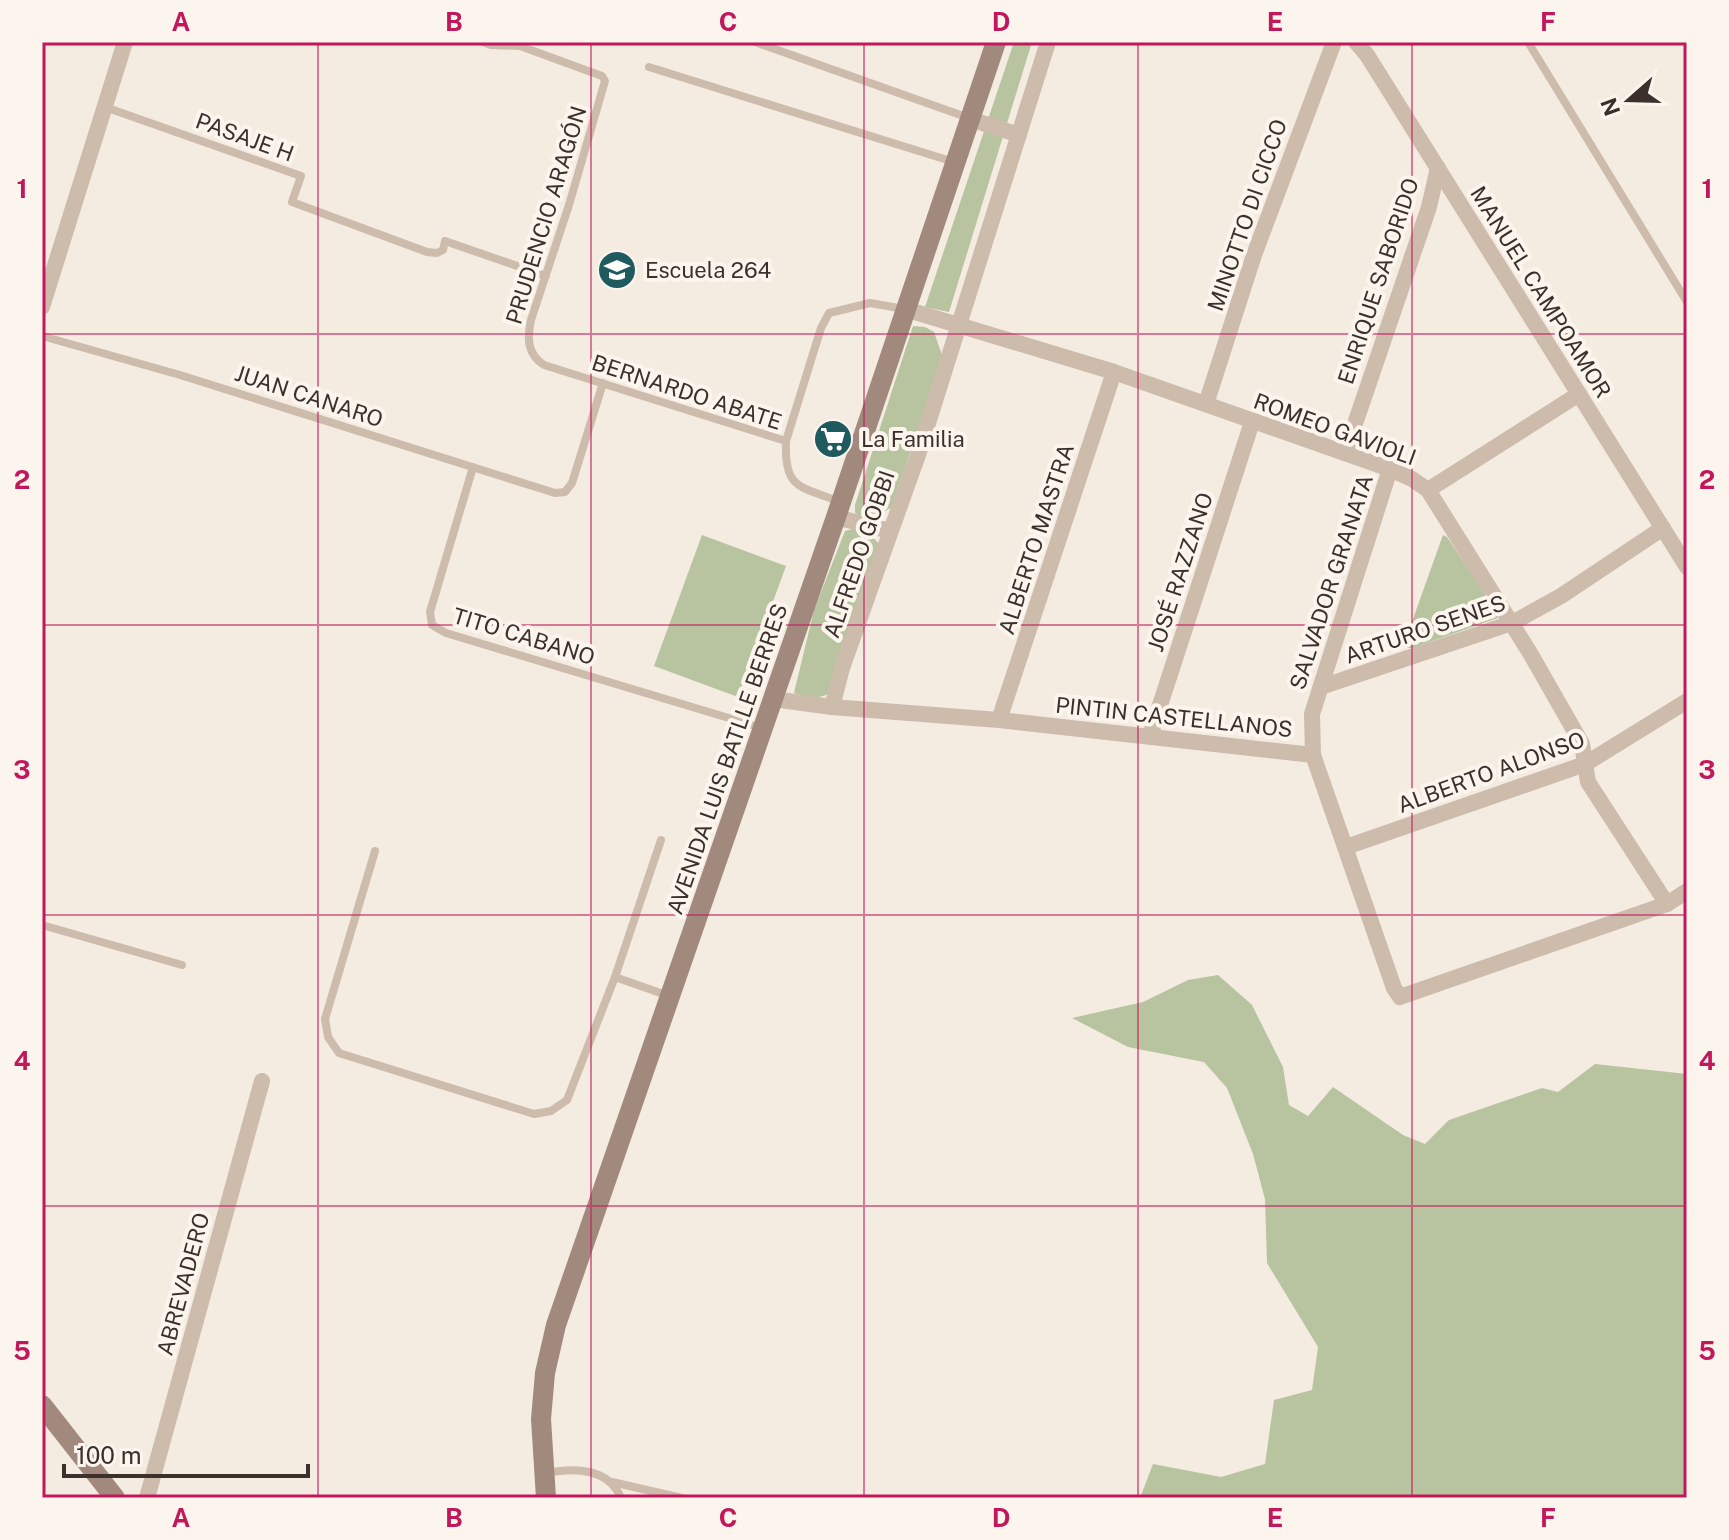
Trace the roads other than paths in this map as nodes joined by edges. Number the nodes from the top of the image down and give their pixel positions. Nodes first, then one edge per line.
1 (125, 42) edge
2 (483, 42) edge
3 (755, 42) edge
4 (996, 42) edge
5 (1048, 42) edge
6 (1334, 42) edge
7 (1356, 42) edge
8 (1528, 42) edge
9 (649, 67) dead end
10 (105, 107) junction
11 (970, 119) junction
12 (1019, 135) junction
13 (955, 162) junction
14 (1438, 168) junction
15 (546, 276) junction
16 (1687, 302) edge
17 (42, 307) edge
18 (905, 309) junction
19 (958, 325) junction
20 (42, 336) edge
21 (535, 360) joint
22 (1114, 372) junction
23 (603, 383) junction
24 (1579, 394) junction
25 (1206, 404) junction
26 (1252, 422) junction
27 (786, 441) junction
28 (1345, 453) junction
29 (473, 467) junction
30 (1390, 469) junction
31 (1428, 490) junction
32 (839, 509) junction
33 (1663, 528) junction
34 (890, 531) junction
35 (1687, 567) edge
36 (1512, 623) junction
37 (1321, 687) junction
38 (773, 699) junction
39 (1687, 701) edge
40 (832, 707) junction
41 (999, 720) junction
42 (763, 729) junction
43 (1150, 736) junction
44 (1313, 755) junction
45 (1585, 764) junction
46 (661, 840) dead end
47 (1346, 847) junction
48 (375, 851) dead end
49 (1687, 891) edge
50 (1667, 904) junction
51 (42, 925) edge
52 (182, 965) dead end
53 (615, 977) junction
54 (670, 997) junction
55 (262, 1081) dead end
56 (42, 1405) edge
57 (544, 1474) junction
58 (612, 1482) junction
59 (115, 1498) edge
60 (147, 1498) edge
61 (546, 1498) edge
62 (621, 1498) edge
63 (682, 1498) edge

1 - 10 street
2 - 15 lane, PRUDENCIO ARAGÓN
3 - 11 lane
4 - 11 main road, AVENIDA LUIS BATLLE BERRES
5 - 12 street, ALFREDO GOBBI
6 - 25 street, MINOTTO DI CICCO
7 - 14 street, MANUEL CAMPOAMOR
8 - 16 lane
9 - 13 lane
10 - 15 lane, PASAJE H
10 - 17 street
11 - 12 street
11 - 13 main road, AVENIDA LUIS BATLLE BERRES
12 - 19 street, ALFREDO GOBBI
13 - 18 main road, AVENIDA LUIS BATLLE BERRES
14 - 24 street, MANUEL CAMPOAMOR
14 - 28 street, ENRIQUE SABORIDO
15 - 21 lane, PRUDENCIO ARAGÓN
18 - 19 street, ROMEO GAVIOLI
18 - 27 lane
18 - 32 main road, AVENIDA LUIS BATLLE BERRES
19 - 22 street, ROMEO GAVIOLI
19 - 34 street, ALFREDO GOBBI
20 - 29 lane, JUAN CANARO
21 - 23 lane, BERNARDO ABATE
22 - 25 street, ROMEO GAVIOLI
22 - 41 street, ALBERTO MASTRA
23 - 27 lane, BERNARDO ABATE
23 - 29 lane, JUAN CANARO
24 - 31 street
24 - 33 street, MANUEL CAMPOAMOR
25 - 26 street, ROMEO GAVIOLI
26 - 28 street, ROMEO GAVIOLI
26 - 43 street, JOSÉ RAZZANO
27 - 32 lane, BERNARDO ABATE
28 - 30 street, ROMEO GAVIOLI
29 - 42 lane, TITO CABANO
30 - 31 street, ROMEO GAVIOLI
30 - 37 street, SALVADOR GRANATA
31 - 36 street, ROMEO GAVIOLI
32 - 34 street
32 - 38 main road, AVENIDA LUIS BATLLE BERRES
33 - 35 street, MANUEL CAMPOAMOR
33 - 36 street, ARTURO SENES
34 - 40 street, ALFREDO GOBBI
36 - 37 street, ARTURO SENES
36 - 45 street, ROMEO GAVIOLI
37 - 44 street, SALVADOR GRANATA
38 - 40 street, PINTIN CASTELLANOS
38 - 42 main road, AVENIDA LUIS BATLLE BERRES
39 - 45 street, ALBERTO ALONSO
40 - 41 street, PINTIN CASTELLANOS
41 - 43 street, PINTIN CASTELLANOS
42 - 54 main road, AVENIDA LUIS BATLLE BERRES
43 - 44 street, PINTIN CASTELLANOS
44 - 47 street, PINTIN CASTELLANOS
45 - 47 street, ALBERTO ALONSO
45 - 50 street, ROMEO GAVIOLI
46 - 53 lane
47 - 50 street, PINTIN CASTELLANOS
48 - 53 lane
49 - 50 street
51 - 52 lane
53 - 54 lane
54 - 57 main road, AVENIDA LUIS BATLLE BERRES
55 - 60 street, ABREVADERO
56 - 59 main road
57 - 58 lane
57 - 61 main road, AVENIDA LUIS BATLLE BERRES
58 - 62 lane
58 - 63 lane

